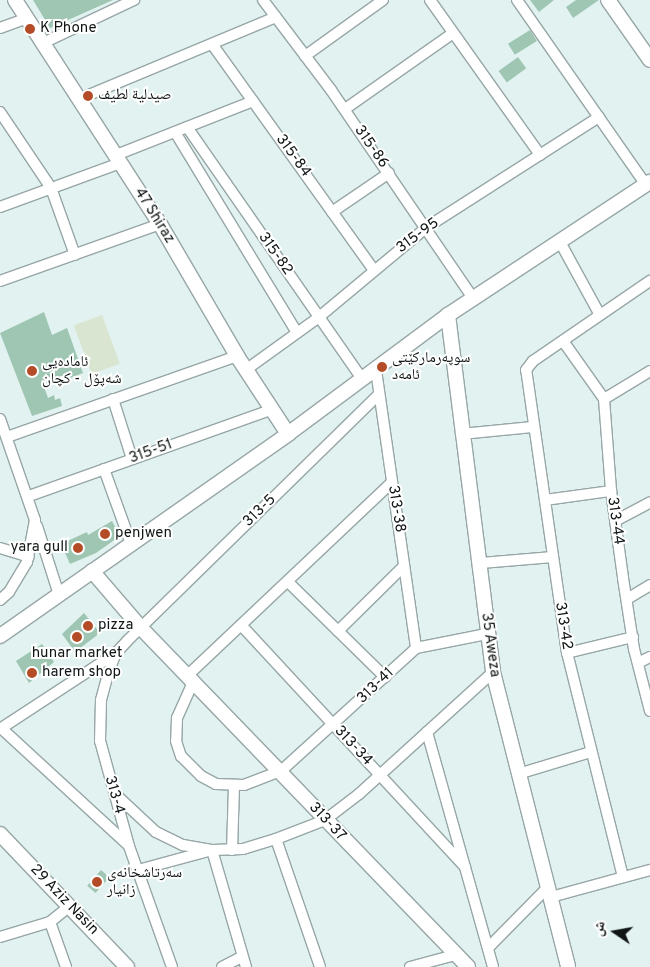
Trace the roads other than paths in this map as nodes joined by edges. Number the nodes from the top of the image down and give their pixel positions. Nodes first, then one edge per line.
1 (15, 0) edge
2 (134, 0) edge
3 (382, 0) edge
4 (430, 0) edge
5 (517, 0) edge
6 (265, 1) edge
7 (610, 1) edge
8 (276, 17) junction
9 (26, 18) junction
10 (0, 28) edge
11 (453, 33) junction
12 (43, 43) junction
13 (212, 44) junction
14 (305, 56) junction
15 (650, 60) edge
16 (79, 99) junction
17 (253, 101) junction
18 (345, 110) junction
19 (0, 112) edge
20 (599, 117) junction
21 (187, 127) junction
22 (175, 132) junction
23 (540, 155) junction
24 (118, 159) junction
25 (389, 173) junction
26 (648, 183) edge
27 (51, 188) junction
28 (0, 206) edge
29 (332, 212) junction
30 (160, 224) junction
31 (427, 227) junction
32 (560, 242) junction
33 (74, 254) junction
34 (373, 269) junction
35 (0, 281) edge
36 (647, 284) edge
37 (650, 295) edge
38 (473, 298) junction
39 (448, 315) junction
40 (600, 315) junction
41 (319, 317) junction
42 (298, 333) junction
43 (563, 341) junction
44 (237, 356) junction
45 (247, 370) junction
46 (376, 370) junction
47 (650, 371) edge
48 (363, 380) junction
49 (379, 394) junction
50 (604, 399) junction
51 (113, 400) junction
52 (273, 409) junction
53 (0, 419) edge
54 (533, 427) junction
55 (288, 434) junction
56 (461, 434) junction
57 (7, 436) junction
58 (132, 459) junction
59 (104, 469) junction
60 (391, 483) junction
61 (610, 491) junction
62 (29, 496) junction
63 (545, 500) junction
64 (650, 502) edge
65 (35, 520) junction
66 (614, 521) junction
67 (131, 544) junction
68 (0, 548) edge
69 (29, 557) junction
70 (553, 557) junction
71 (480, 563) junction
72 (404, 566) junction
73 (92, 571) junction
74 (288, 582) junction
75 (650, 585) edge
76 (59, 594) junction
77 (627, 599) junction
78 (0, 600) edge
79 (241, 625) junction
80 (140, 628) junction
81 (338, 631) junction
82 (488, 634) junction
83 (0, 636) edge
84 (633, 637) junction
85 (416, 648) junction
86 (116, 653) junction
87 (567, 653) junction
88 (650, 657) edge
89 (638, 663) junction
90 (493, 672) junction
91 (385, 677) junction
92 (191, 678) junction
93 (650, 711) edge
94 (334, 726) junction
95 (1, 729) edge
96 (428, 732) junction
97 (591, 752) junction
98 (280, 771) junction
99 (379, 774) junction
100 (518, 774) junction
101 (234, 786) junction
102 (114, 793) junction
103 (325, 820) junction
104 (0, 834) edge
105 (276, 839) junction
106 (129, 846) junction
107 (212, 850) junction
108 (232, 850) junction
109 (465, 867) junction
110 (138, 870) junction
111 (650, 870) edge
112 (624, 877) junction
113 (550, 892) junction
114 (70, 906) junction
115 (50, 922) junction
116 (0, 937) edge
117 (488, 948) junction
118 (455, 955) junction
119 (244, 962) edge
120 (429, 964) edge
121 (66, 967) edge
122 (127, 967) edge
123 (172, 967) edge
124 (222, 967) edge
125 (320, 967) edge
126 (410, 967) edge
127 (468, 967) edge
128 (493, 967) edge
129 (568, 967) edge

1 - 9 street, 47 Shiraz
2 - 12 street
3 - 14 street
4 - 11 street
5 - 20 street
6 - 8 street, 315-86
7 - 15 street
8 - 13 street
8 - 14 street, 315-86
9 - 10 street
9 - 12 street, 47 Shiraz
11 - 18 street
11 - 23 street
12 - 16 street, 47 Shiraz
13 - 16 street
13 - 17 street, 315-84
14 - 18 street, 315-86
16 - 24 street, 47 Shiraz
17 - 21 street
17 - 29 street, 315-84
18 - 25 street, 315-86
19 - 27 street
20 - 23 street, 315-95
20 - 26 street
21 - 22 street
21 - 41 street, 315-82
22 - 24 street
22 - 42 street
23 - 31 street, 315-95
24 - 27 street
24 - 30 street, 47 Shiraz
25 - 29 street
25 - 31 street, 315-86
26 - 32 street
27 - 28 street
27 - 33 street
29 - 34 street, 315-84
30 - 33 street
30 - 44 street, 47 Shiraz
31 - 34 street, 315-95
31 - 38 street, 315-86
32 - 38 street
32 - 40 street
33 - 35 street
34 - 41 street, 315-95
36 - 37 street
36 - 40 street
38 - 39 street
39 - 46 street
39 - 56 street, 35 Aweza
40 - 43 street
41 - 42 street, 315-95
41 - 48 street, 315-82
42 - 45 street, 315-95
43 - 50 street
43 - 54 street, 313-42
44 - 45 street, 47 Shiraz
44 - 51 street
45 - 52 street, 47 Shiraz
46 - 48 street
46 - 49 street, 313-38
47 - 50 street
48 - 55 street
49 - 60 street, 313-38
49 - 80 street, 313-5
50 - 61 street, 313-44
51 - 57 street
51 - 58 street
52 - 55 street, 47 Shiraz
52 - 58 street, 315-51
53 - 57 street
54 - 56 street
54 - 63 street, 313-42
55 - 67 street
56 - 71 street, 35 Aweza
57 - 62 street
58 - 59 street, 315-51
59 - 62 street, 315-51
59 - 67 street
60 - 72 street, 313-38
60 - 74 street
61 - 63 street
61 - 66 street, 313-44
62 - 65 street
63 - 70 street, 313-42
64 - 66 street
65 - 69 street
65 - 76 street
66 - 77 street, 313-44
67 - 73 street
68 - 69 street
69 - 78 street
70 - 71 street
70 - 87 street, 313-42
71 - 82 street, 35 Aweza
72 - 81 street
72 - 85 street, 313-38
73 - 76 street
73 - 80 street, 313-37
74 - 79 street
74 - 81 street
75 - 77 street
76 - 83 street
77 - 84 street, 313-44
79 - 92 street
79 - 94 street, 313-34
80 - 86 street, 313-4
80 - 92 street, 313-37
81 - 91 street
82 - 85 street
82 - 90 street, 35 Aweza
84 - 87 street
84 - 89 street, 313-44
85 - 91 street, 313-41
86 - 95 street
86 - 102 street, 313-4
87 - 97 street, 313-42
88 - 89 street
89 - 93 street, 313-44
90 - 96 street
90 - 100 street, 35 Aweza
91 - 94 street, 313-41
92 - 98 street, 313-37
92 - 101 street
94 - 98 street, 313-41
94 - 99 street, 313-34
95 - 106 street
96 - 99 street
96 - 109 street
97 - 100 street
97 - 112 street, 313-42
98 - 101 street, 313-41
98 - 103 street, 313-37
99 - 103 street
99 - 109 street, 313-34
100 - 113 street, 35 Aweza
101 - 108 street
102 - 106 street, 313-4
102 - 107 street
103 - 105 street
103 - 118 street, 313-37
104 - 114 street, 29 Aziz Nasin
105 - 108 street
105 - 125 street
106 - 110 street, 313-4
107 - 108 street
107 - 110 street
107 - 119 street
109 - 117 street
110 - 123 street, 313-4
111 - 112 street
112 - 113 street
113 - 117 street
113 - 129 street, 35 Aweza
114 - 115 street
114 - 122 street, 29 Aziz Nasin
115 - 116 street
115 - 121 street
117 - 128 street
118 - 120 street
118 - 127 street, 313-37
119 - 124 street
120 - 126 street

